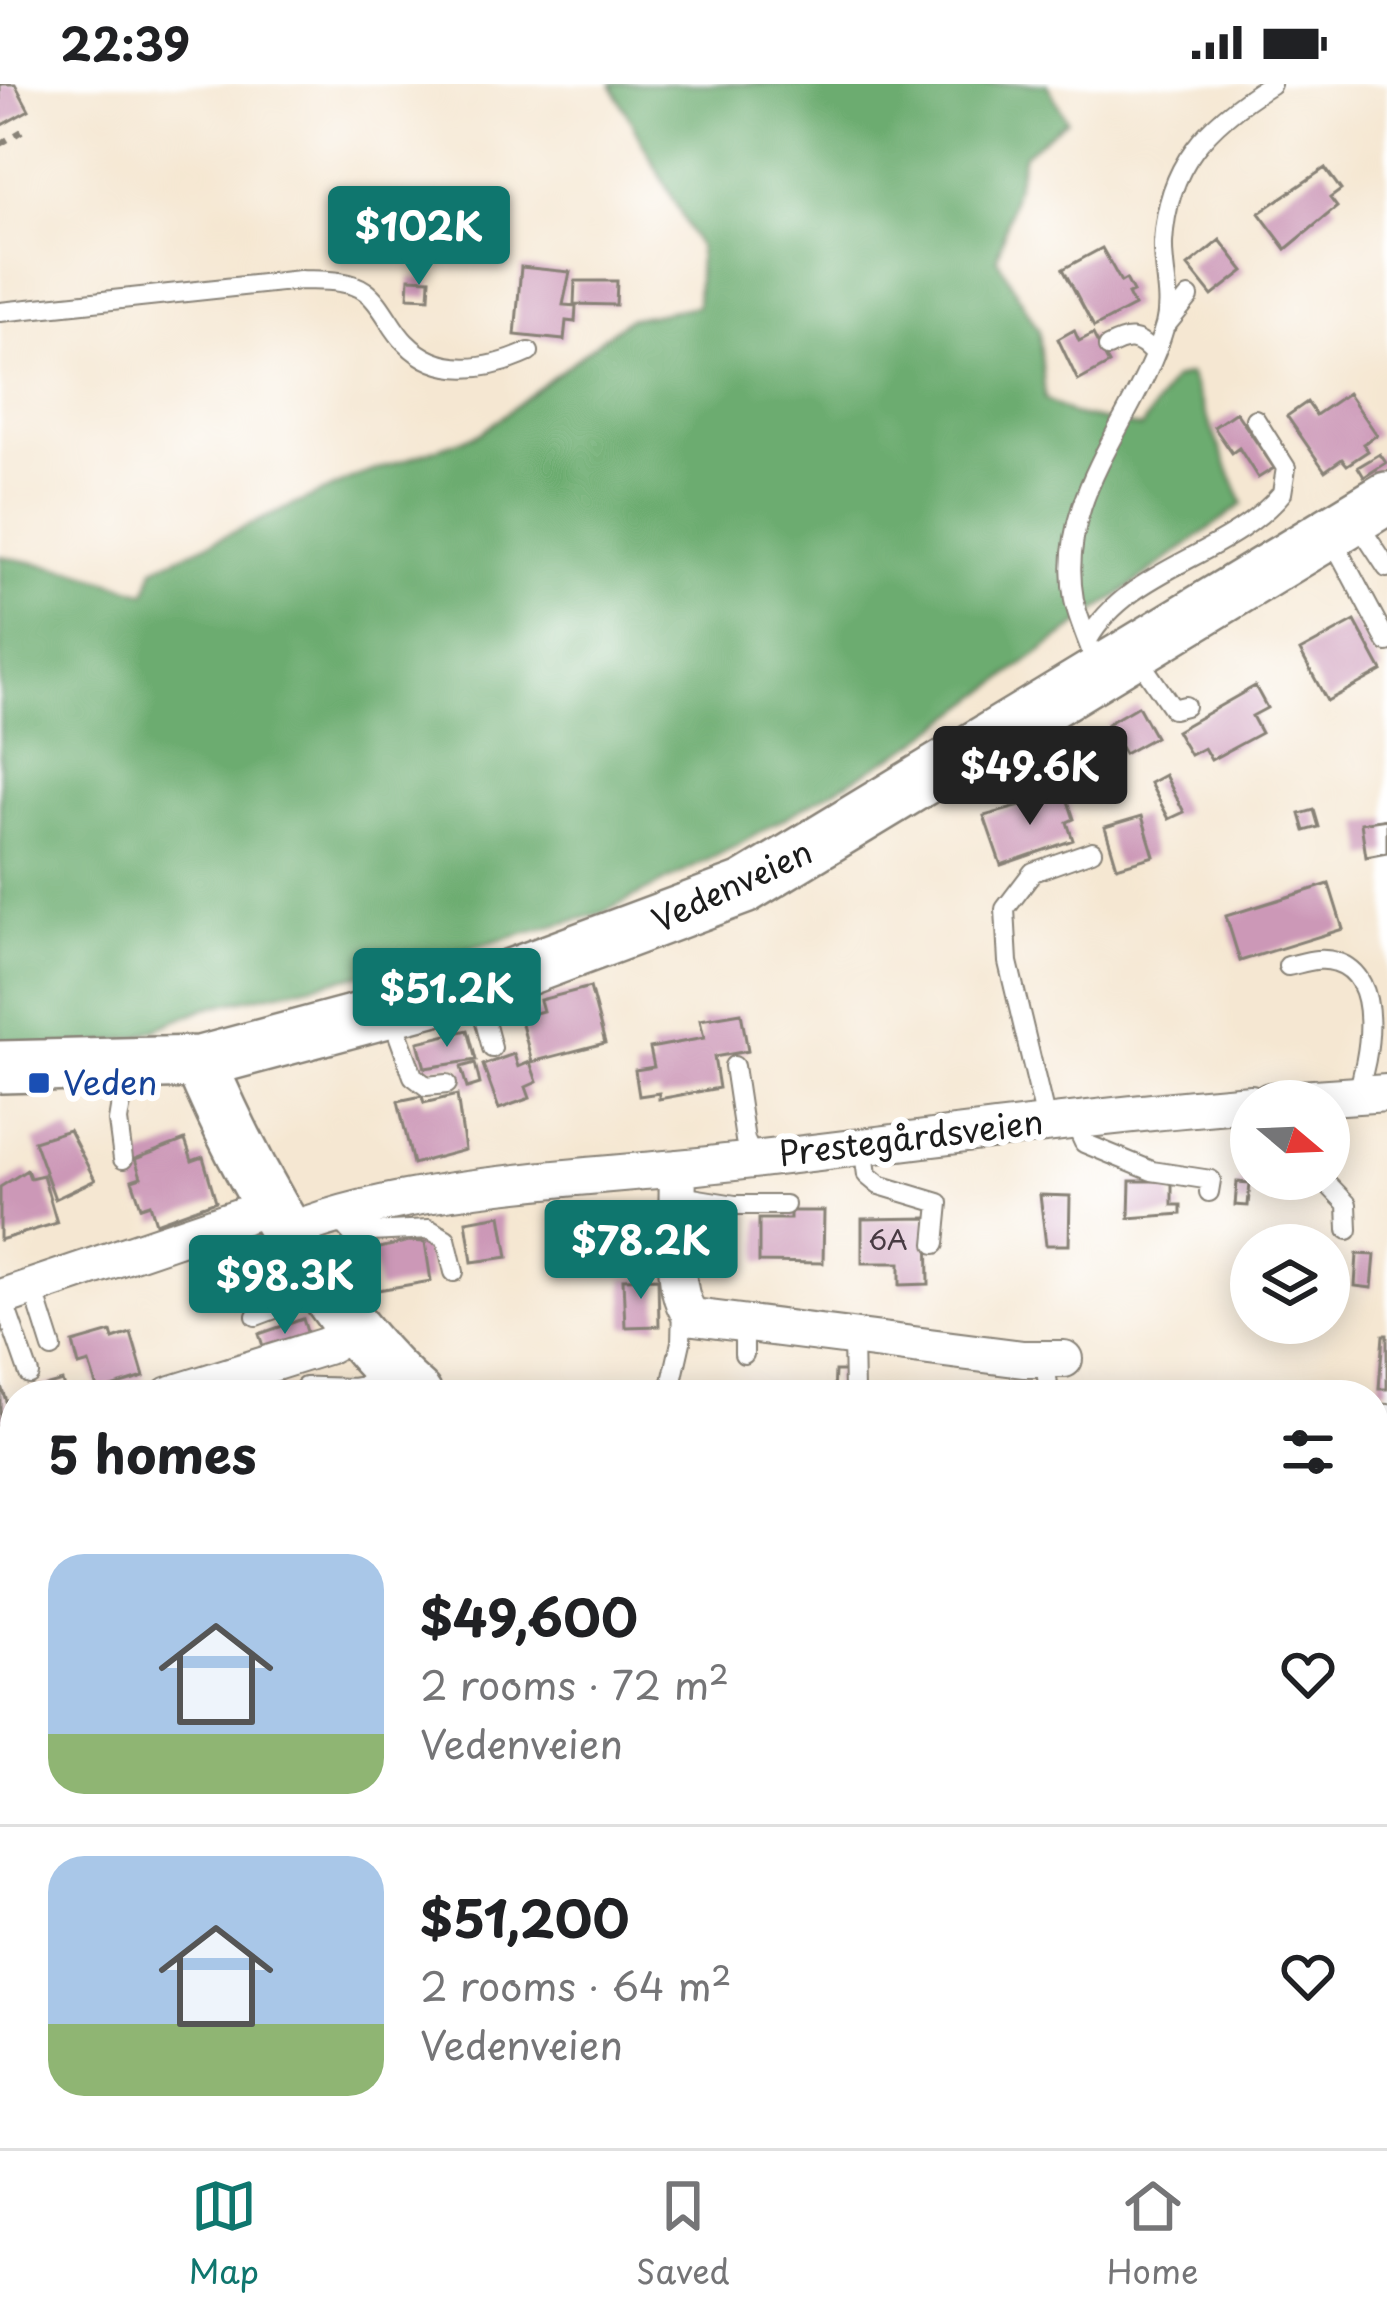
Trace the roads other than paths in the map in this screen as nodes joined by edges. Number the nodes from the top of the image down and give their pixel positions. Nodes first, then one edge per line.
1 (1271, 84) edge
2 (1189, 296) dead end
3 (0, 312) edge
4 (1164, 328) junction
5 (1108, 347) dead end
6 (529, 352) dead end
7 (1153, 353) junction
8 (1255, 419) dead end
9 (1357, 517) edge
10 (1387, 568) edge
11 (1387, 642) edge
12 (1108, 656) junction
13 (1185, 706) dead end
14 (1092, 851) dead end
15 (1288, 966) dead end
16 (476, 988) junction
17 (390, 1011) junction
18 (492, 1048) dead end
19 (200, 1061) junction
20 (734, 1066) dead end
21 (0, 1067) edge
22 (127, 1067) junction
23 (447, 1084) dead end
24 (1372, 1094) edge
25 (1230, 1107) edge
26 (1059, 1119) junction
27 (863, 1145) junction
28 (752, 1158) junction
29 (123, 1159) dead end
30 (679, 1182) junction
31 (1209, 1192) dead end
32 (785, 1204) dead end
33 (299, 1217) junction
34 (935, 1244) dead end
35 (454, 1272) dead end
36 (318, 1275) junction
37 (12, 1294) edge
38 (682, 1308) junction
39 (256, 1316) dead end
40 (355, 1330) junction
41 (853, 1339) junction
42 (52, 1348) dead end
43 (1052, 1371) edge
44 (29, 1374) dead end
45 (244, 1380) edge
46 (401, 1380) edge
47 (672, 1380) edge
48 (854, 1380) edge

1 - 4 lane
2 - 4 lane
3 - 6 lane
4 - 7 lane
5 - 7 lane
7 - 12 lane
8 - 12 lane
9 - 10 lane
9 - 11 lane
9 - 12 main road, Vedenveien
12 - 13 lane
12 - 16 main road, Vedenveien
14 - 26 lane
15 - 24 lane
16 - 17 main road, Vedenveien
16 - 18 lane
17 - 19 main road, Vedenveien
17 - 23 lane
19 - 22 main road, Vedenveien
19 - 33 main road
20 - 28 lane
21 - 22 main road, Vedenveien
22 - 29 lane
25 - 26 street, Prestegårdsveien
26 - 27 street, Prestegårdsveien
26 - 31 lane
27 - 28 street, Prestegårdsveien
27 - 34 lane
28 - 30 street, Prestegårdsveien
30 - 32 lane
30 - 33 street, Prestegårdsveien
30 - 38 street
33 - 35 lane
33 - 36 main road
33 - 37 street, Prestegårdsveien
36 - 39 lane
36 - 40 main road
37 - 42 lane
37 - 44 lane
38 - 41 street
38 - 47 lane
40 - 45 street
40 - 46 main road
41 - 43 street
41 - 48 lane

